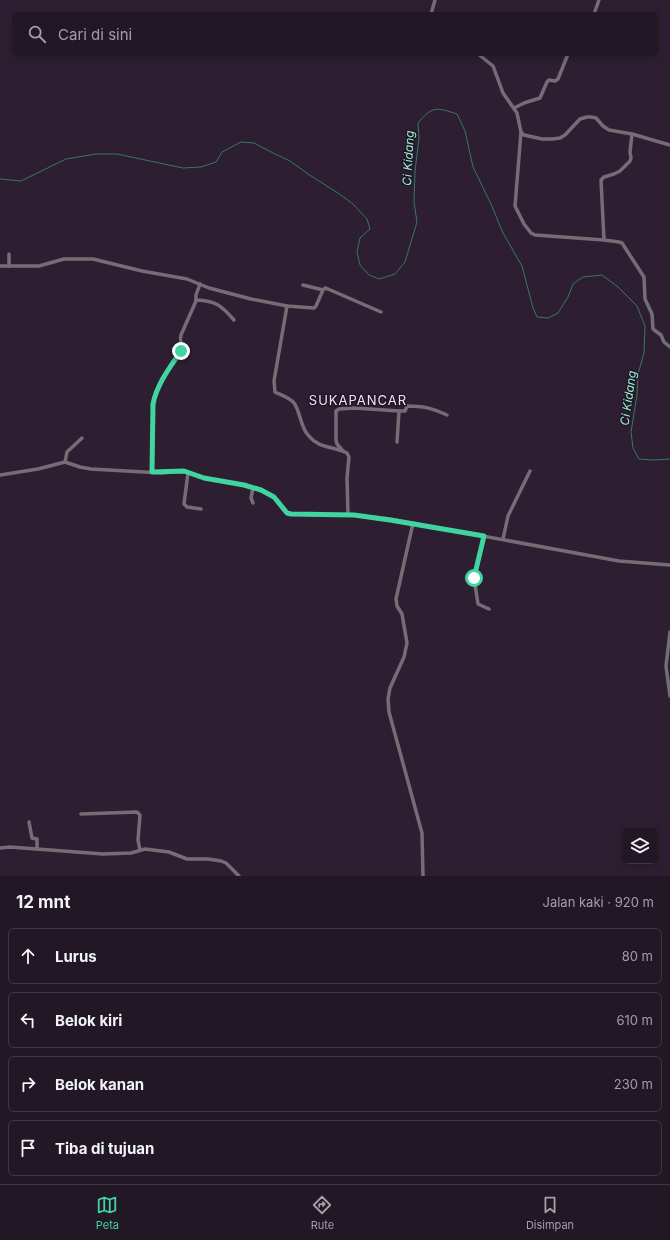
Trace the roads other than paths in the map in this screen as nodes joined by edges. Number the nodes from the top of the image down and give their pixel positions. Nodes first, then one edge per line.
1 (434, 0) edge
2 (599, 0) edge
3 (431, 12) edge
4 (595, 12) edge
5 (481, 56) edge
6 (567, 56) edge
7 (514, 108) junction
8 (521, 132) junction
9 (632, 134) junction
10 (670, 145) edge
11 (604, 240) junction
12 (8, 254) dead end
13 (0, 266) edge
14 (9, 266) junction
15 (200, 284) junction
16 (303, 285) dead end
17 (323, 290) junction
18 (196, 300) junction
19 (287, 306) junction
20 (381, 312) dead end
21 (234, 320) dead end
22 (670, 347) edge
23 (399, 411) junction
24 (447, 415) dead end
25 (82, 438) dead end
26 (397, 442) dead end
27 (343, 451) junction
28 (65, 462) junction
29 (530, 471) dead end
30 (152, 472) junction
31 (188, 473) junction
32 (0, 476) edge
33 (253, 488) junction
34 (253, 503) dead end
35 (201, 509) dead end
36 (348, 515) junction
37 (412, 524) junction
38 (484, 536) junction
39 (503, 539) junction
40 (670, 565) edge
41 (489, 609) dead end
42 (670, 632) edge
43 (669, 683) edge
44 (670, 696) edge
45 (81, 814) dead end
46 (29, 822) dead end
47 (0, 848) edge
48 (38, 849) junction
49 (140, 850) junction
50 (240, 876) edge
51 (423, 876) edge

1 - 3 street
2 - 4 street
5 - 7 street
6 - 7 street
7 - 8 street
8 - 9 street
8 - 11 street
9 - 10 street
9 - 11 street
11 - 22 street
12 - 14 street
13 - 14 street
14 - 15 street
15 - 18 street
15 - 19 street
16 - 17 street
17 - 19 street
17 - 20 street
18 - 21 street
18 - 30 street
19 - 27 street
23 - 24 street
23 - 26 street
23 - 27 street
25 - 28 street
27 - 36 street
28 - 30 street
28 - 32 street
29 - 39 street
30 - 31 street
31 - 33 street
31 - 35 street
33 - 34 street
33 - 36 street
36 - 37 street
37 - 38 street
37 - 51 street
38 - 39 street
38 - 41 street
39 - 40 street
42 - 43 street
43 - 44 street
45 - 49 street
46 - 48 street
47 - 48 street
48 - 49 street
49 - 50 street

